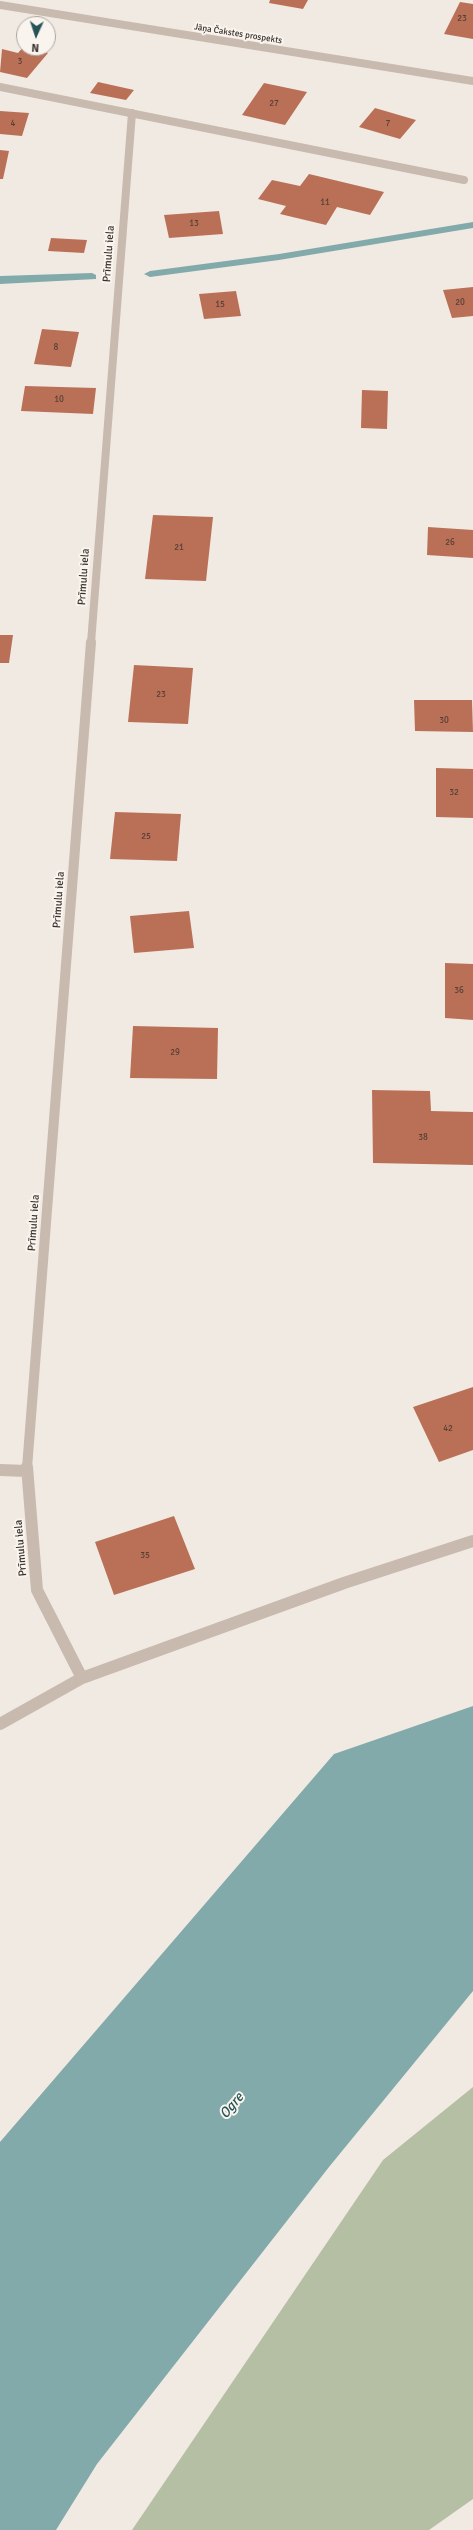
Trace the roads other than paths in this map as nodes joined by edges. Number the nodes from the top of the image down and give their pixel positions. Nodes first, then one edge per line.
1 (0, 4) edge
2 (473, 81) edge
3 (0, 87) edge
4 (132, 113) junction
5 (464, 180) dead end
6 (0, 1470) edge
7 (27, 1471) junction
8 (473, 1541) edge
9 (82, 1678) junction
10 (0, 1724) edge

1 - 2 street, Jāņa Čakstes prospekts
3 - 4 street
4 - 5 street
4 - 7 street, Prīmulu iela
6 - 7 street
7 - 9 street, Prīmulu iela
8 - 9 street
9 - 10 street

